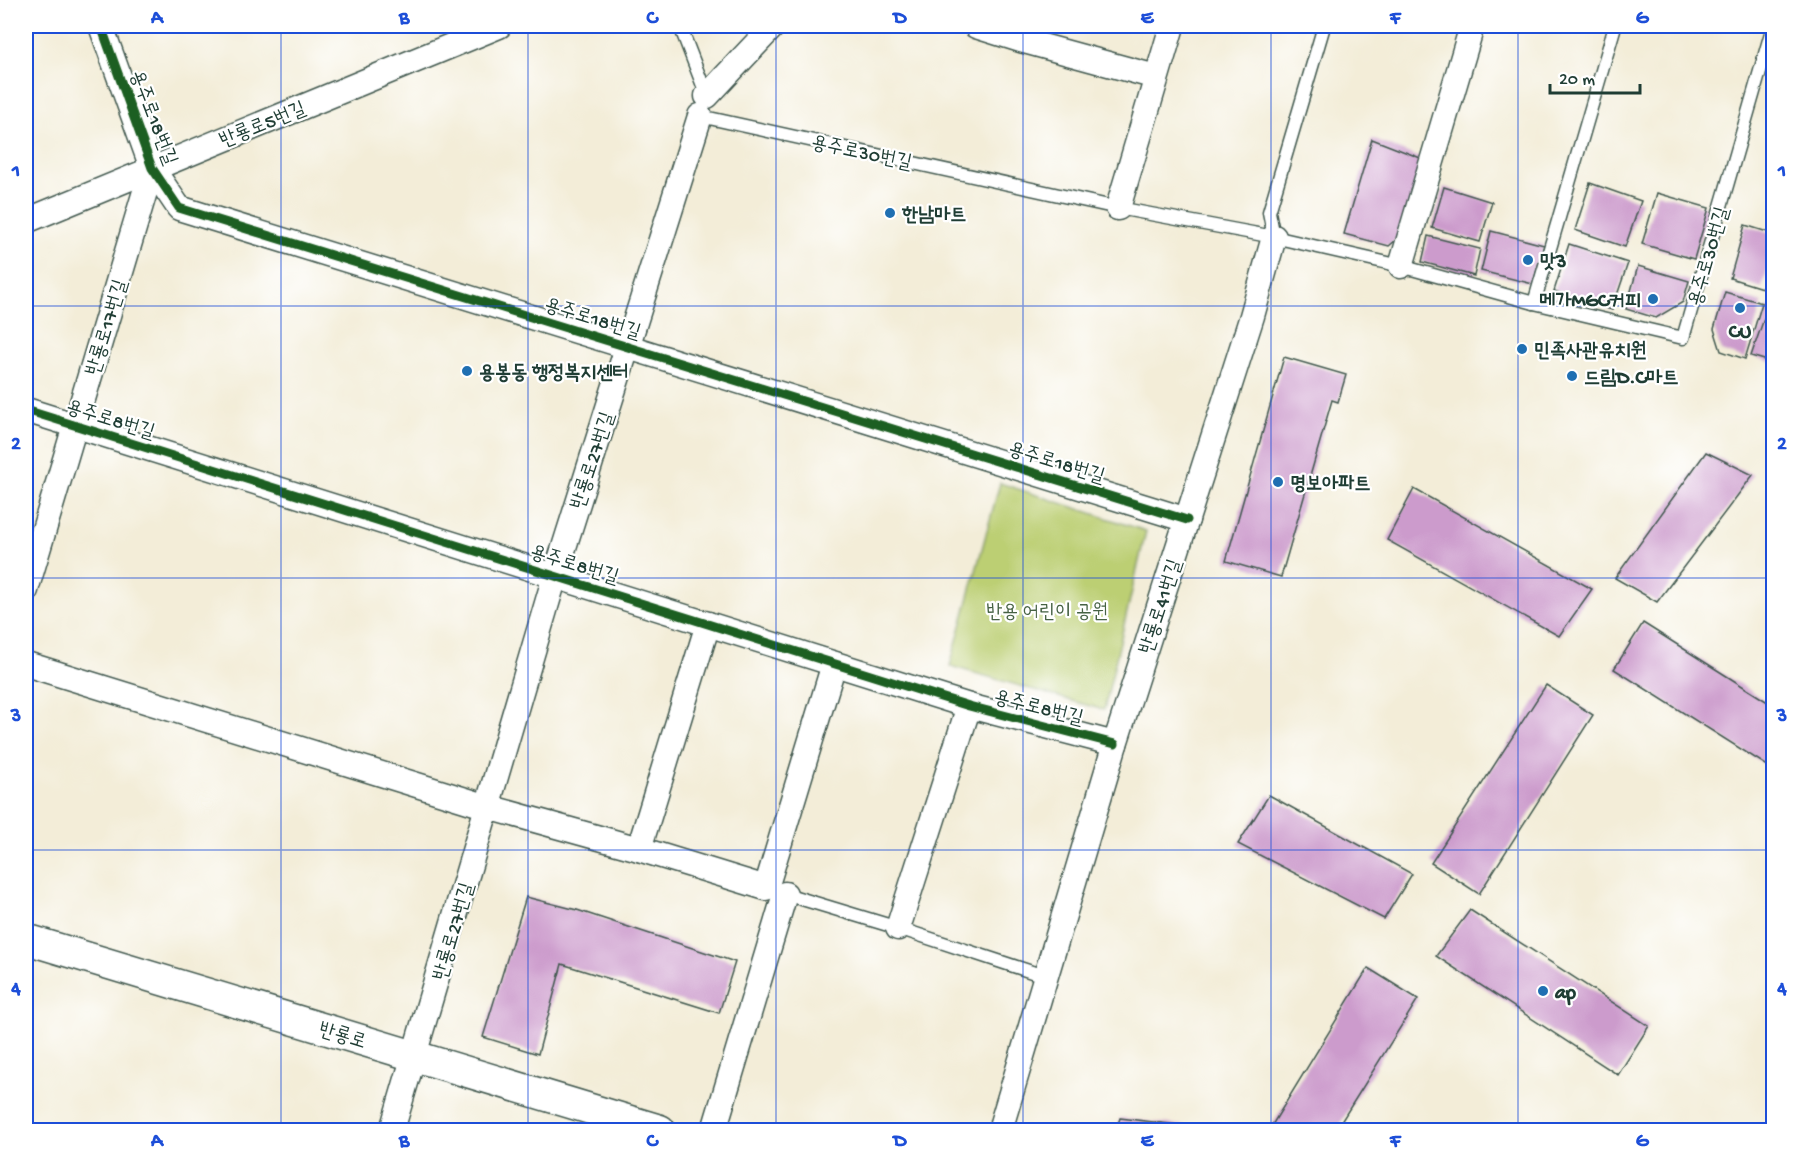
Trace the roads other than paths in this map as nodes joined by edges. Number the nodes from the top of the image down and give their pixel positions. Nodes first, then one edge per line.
1 (101, 26) edge
2 (499, 26) edge
3 (680, 26) edge
4 (773, 26) edge
5 (976, 26) edge
6 (1172, 26) edge
7 (1324, 26) edge
8 (1472, 26) edge
9 (1615, 26) edge
10 (1773, 26) edge
11 (1027, 33) edge
12 (1156, 77) junction
13 (704, 106) junction
14 (153, 168) junction
15 (1118, 208) junction
16 (26, 221) edge
17 (1274, 237) junction
18 (1401, 266) junction
19 (1534, 303) junction
20 (627, 346) junction
21 (26, 410) edge
22 (75, 426) junction
23 (1187, 520) junction
24 (555, 576) junction
25 (26, 590) edge
26 (708, 624) junction
27 (26, 664) edge
28 (834, 664) junction
29 (969, 706) junction
30 (1116, 744) junction
31 (488, 807) junction
32 (639, 849) junction
33 (776, 891) junction
34 (898, 928) junction
35 (26, 939) edge
36 (1047, 977) junction
37 (416, 1055) junction
38 (392, 1131) edge
39 (660, 1131) edge
40 (714, 1131) edge
41 (1000, 1131) edge

1 - 14 street, 용주로18번길
2 - 14 street, 반룡로5번길
3 - 13 lane
4 - 13 street
5 - 11 street
6 - 12 street
7 - 17 lane
8 - 18 street
9 - 19 lane
10 - 19 lane, 용주로30번길
11 - 12 street
12 - 15 street
13 - 15 lane, 용주로30번길
13 - 20 street, 반룡로27번길
14 - 16 street, 반룡로5번길
14 - 20 street, 용주로18번길
14 - 22 street, 반룡로17번길
15 - 17 lane, 용주로30번길
17 - 18 lane, 용주로30번길
17 - 23 street, 반룡로41번길
18 - 19 lane, 용주로30번길
20 - 23 street, 용주로18번길
20 - 24 street, 반룡로27번길
21 - 22 street, 용주로8번길
22 - 24 street, 용주로8번길
22 - 25 street, 반룡로17번길
23 - 30 street, 반룡로41번길
24 - 26 street, 용주로8번길
24 - 31 street, 반룡로27번길
26 - 28 street, 용주로8번길
26 - 32 street
27 - 31 street
28 - 29 street, 용주로8번길
28 - 33 street
29 - 30 street, 용주로8번길
29 - 34 street, 용주로8번길
30 - 36 street, 반룡로41번길
31 - 32 street
31 - 37 street, 반룡로27번길
32 - 33 street
33 - 34 lane
33 - 40 street
34 - 36 lane
35 - 37 street, 반룡로
36 - 41 street, 반룡로41번길
37 - 38 street, 반룡로27번길
37 - 39 street, 반룡로

